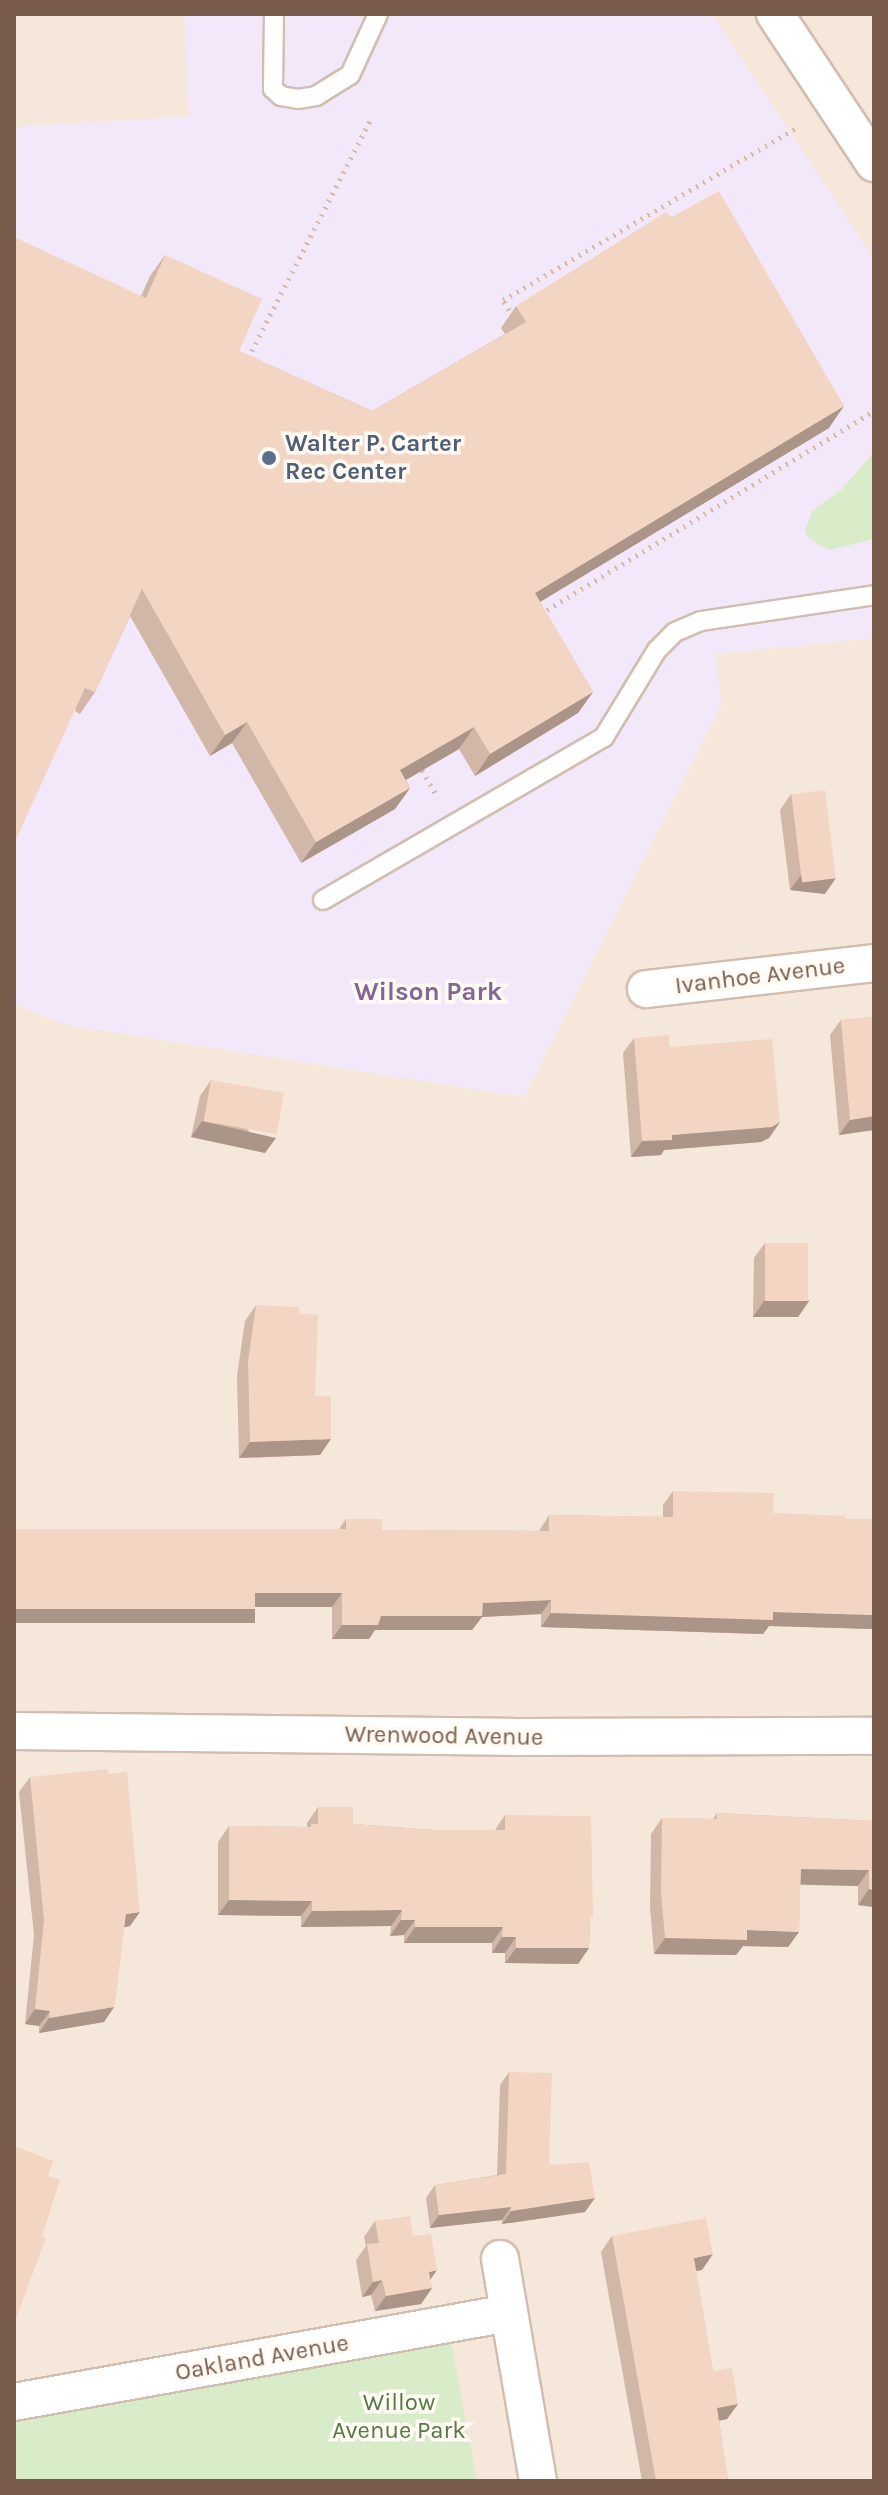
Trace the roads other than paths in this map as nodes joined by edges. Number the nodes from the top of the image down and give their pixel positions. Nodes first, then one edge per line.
1 (274, 14) edge
2 (378, 14) edge
3 (775, 14) edge
4 (874, 163) edge
5 (874, 595) edge
6 (323, 900) dead end
7 (874, 963) edge
8 (646, 989) dead end
9 (14, 1731) edge
10 (874, 1736) edge
11 (500, 2259) dead end
12 (509, 2313) junction
13 (14, 2402) edge
14 (538, 2481) edge

1 - 2 lane
3 - 4 street
5 - 6 lane
7 - 8 street, Ivanhoe Avenue
9 - 10 street, Wrenwood Avenue
11 - 12 street
12 - 13 street, Oakland Avenue
12 - 14 street

